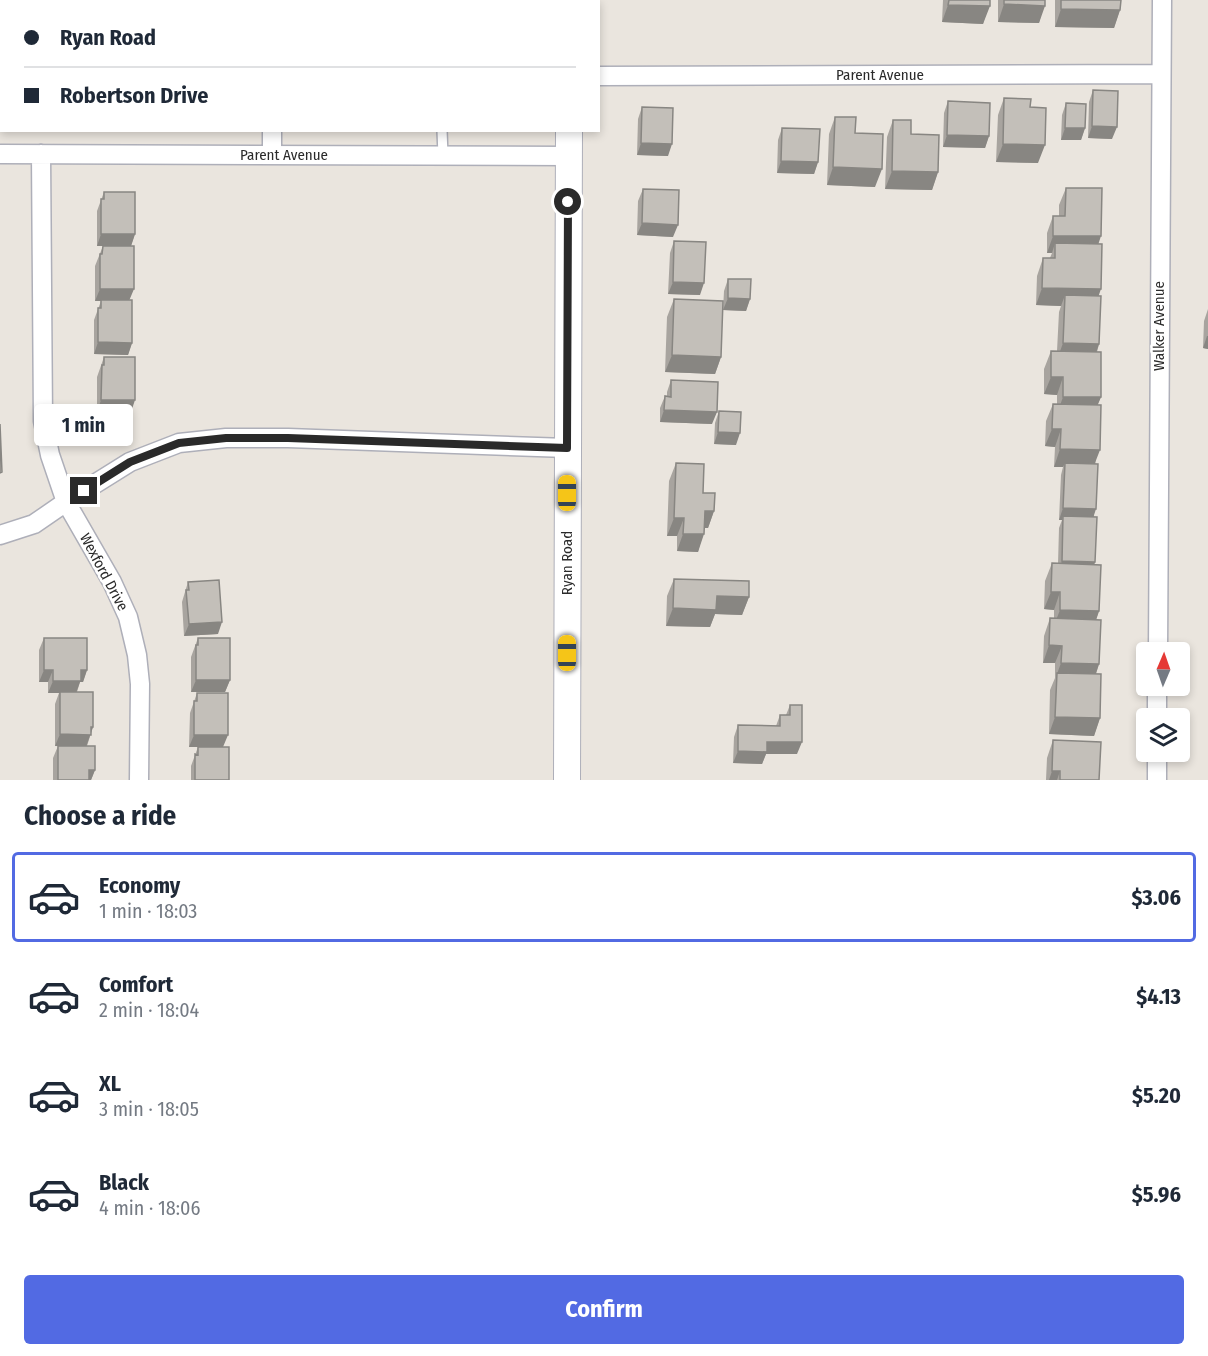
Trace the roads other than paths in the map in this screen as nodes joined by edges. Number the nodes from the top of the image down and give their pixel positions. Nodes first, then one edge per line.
1 (1162, 0) edge
2 (1161, 74) junction
3 (600, 76) edge
4 (272, 132) edge
5 (442, 132) edge
6 (569, 132) edge
7 (0, 154) edge
8 (41, 154) junction
9 (272, 155) junction
10 (442, 156) junction
11 (569, 156) junction
12 (567, 448) junction
13 (66, 502) junction
14 (0, 535) edge
15 (1158, 642) edge
16 (1157, 762) edge
17 (139, 780) edge
18 (567, 780) edge
19 (1157, 780) edge

1 - 2 street, Walker Avenue
2 - 3 street, Parent Avenue
2 - 15 street, Walker Avenue
4 - 9 street
5 - 10 lane
6 - 11 main road, Ryan Road
7 - 8 street, Parent Avenue
8 - 9 street, Parent Avenue
8 - 13 street, Wexford Drive
9 - 10 street, Parent Avenue
10 - 11 street, Parent Avenue
11 - 12 main road, Ryan Road
12 - 13 street
12 - 18 main road, Ryan Road
13 - 14 street
13 - 17 street, Wexford Drive
16 - 19 street

